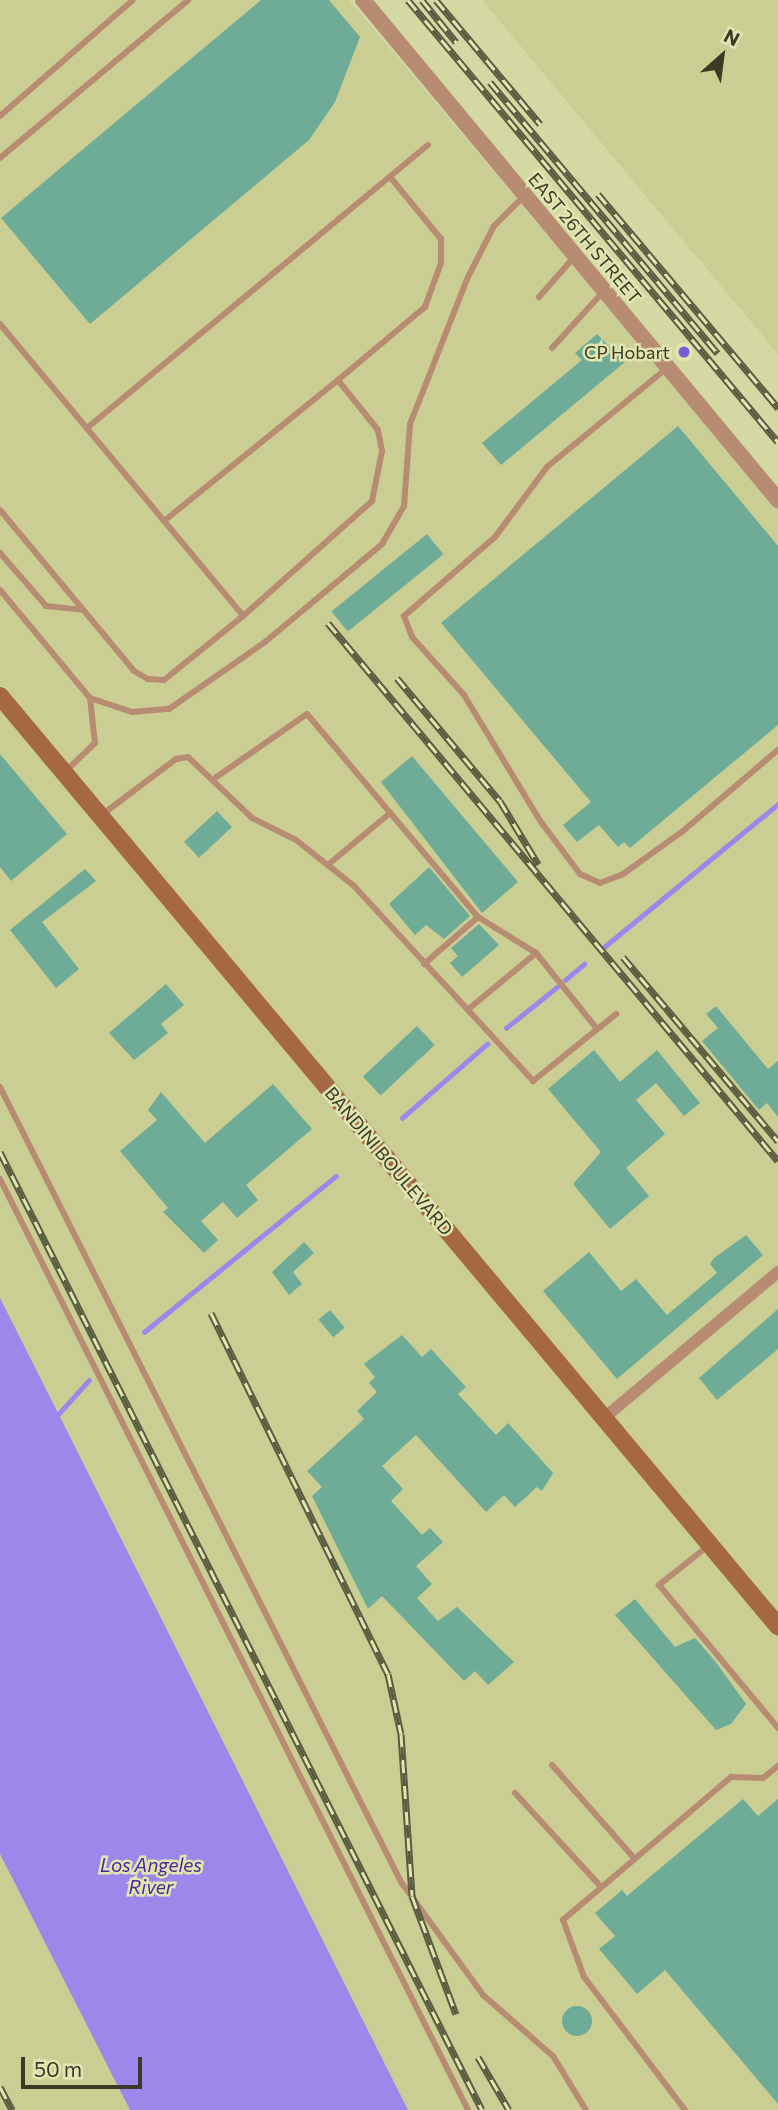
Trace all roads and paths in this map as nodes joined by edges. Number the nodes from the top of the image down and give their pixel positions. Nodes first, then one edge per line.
1 (133, 0) edge
2 (188, 0) edge
3 (363, 0) edge
4 (0, 116) edge
5 (428, 145) dead end
6 (0, 158) edge
7 (390, 177) junction
8 (525, 195) junction
9 (575, 256) junction
10 (604, 291) junction
11 (540, 297) dead end
12 (0, 324) edge
13 (552, 348) dead end
14 (667, 368) junction
15 (338, 380) junction
16 (87, 428) junction
17 (778, 500) edge
18 (0, 510) edge
19 (163, 521) junction
20 (0, 553) edge
21 (0, 590) edge
22 (83, 610) junction
23 (243, 616) junction
24 (0, 696) edge
25 (90, 698) junction
26 (778, 750) edge
27 (64, 773) junction
28 (215, 778) junction
29 (390, 813) junction
30 (100, 816) junction
31 (329, 864) junction
32 (478, 917) junction
33 (536, 953) junction
34 (424, 964) junction
35 (471, 1007) junction
36 (616, 1014) dead end
37 (597, 1029) junction
38 (0, 1087) edge
39 (0, 1179) edge
40 (778, 1272) edge
41 (604, 1418) junction
42 (709, 1545) junction
43 (778, 1626) edge
44 (778, 1728) edge
45 (552, 1765) dead end
46 (778, 1766) edge
47 (516, 1793) dead end
48 (635, 1859) junction
49 (601, 1887) junction
50 (468, 2110) edge
51 (586, 2110) edge
52 (685, 2110) edge

1 - 4 lane
2 - 6 lane
3 - 8 street, EAST 26TH STREET
5 - 7 lane
7 - 15 lane
7 - 16 lane
8 - 9 street, EAST 26TH STREET
8 - 25 lane
9 - 10 street, EAST 26TH STREET
9 - 11 lane
10 - 13 lane
10 - 14 street, EAST 26TH STREET
12 - 16 lane
14 - 17 street, EAST 26TH STREET
14 - 26 lane
15 - 19 lane
15 - 23 lane
16 - 19 lane
18 - 22 lane
19 - 23 lane
20 - 22 lane
21 - 25 lane
22 - 23 lane
24 - 27 main road, BANDINI BOULEVARD
25 - 27 lane
27 - 30 main road, BANDINI BOULEVARD
28 - 29 lane
28 - 30 lane
28 - 31 lane
29 - 31 lane
29 - 32 lane
30 - 41 main road, BANDINI BOULEVARD
31 - 34 lane
32 - 33 lane
32 - 34 lane
33 - 35 lane
33 - 37 lane
34 - 35 lane
35 - 37 lane
36 - 37 lane
38 - 51 lane
39 - 50 lane
40 - 41 street
41 - 42 main road, BANDINI BOULEVARD
42 - 43 main road, BANDINI BOULEVARD
42 - 44 lane
45 - 48 lane
46 - 48 lane
47 - 49 lane
48 - 49 lane
49 - 52 lane

